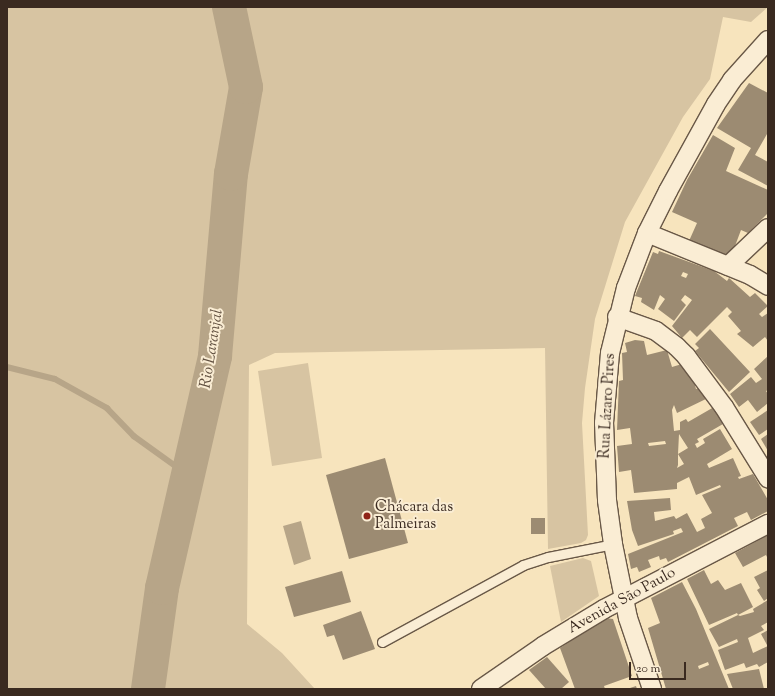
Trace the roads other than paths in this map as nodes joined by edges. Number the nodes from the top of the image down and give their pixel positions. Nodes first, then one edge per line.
1 (768, 40) edge
2 (768, 228) edge
3 (647, 233) junction
4 (728, 266) junction
5 (768, 286) edge
6 (617, 317) junction
7 (768, 478) edge
8 (768, 524) edge
9 (612, 544) junction
10 (624, 598) junction
11 (382, 642) dead end
12 (482, 689) edge
13 (652, 689) edge

1 - 3 street, Rua Lázaro Pires
2 - 4 street
3 - 4 street
3 - 6 street, Rua Lázaro Pires
4 - 5 street
6 - 7 street
6 - 9 street, Rua Lázaro Pires
8 - 10 street, Avenida São Paulo
9 - 10 street, Rua Lázaro Pires
9 - 11 lane
10 - 12 street, Avenida São Paulo
10 - 13 street, Rua Lázaro Pires

